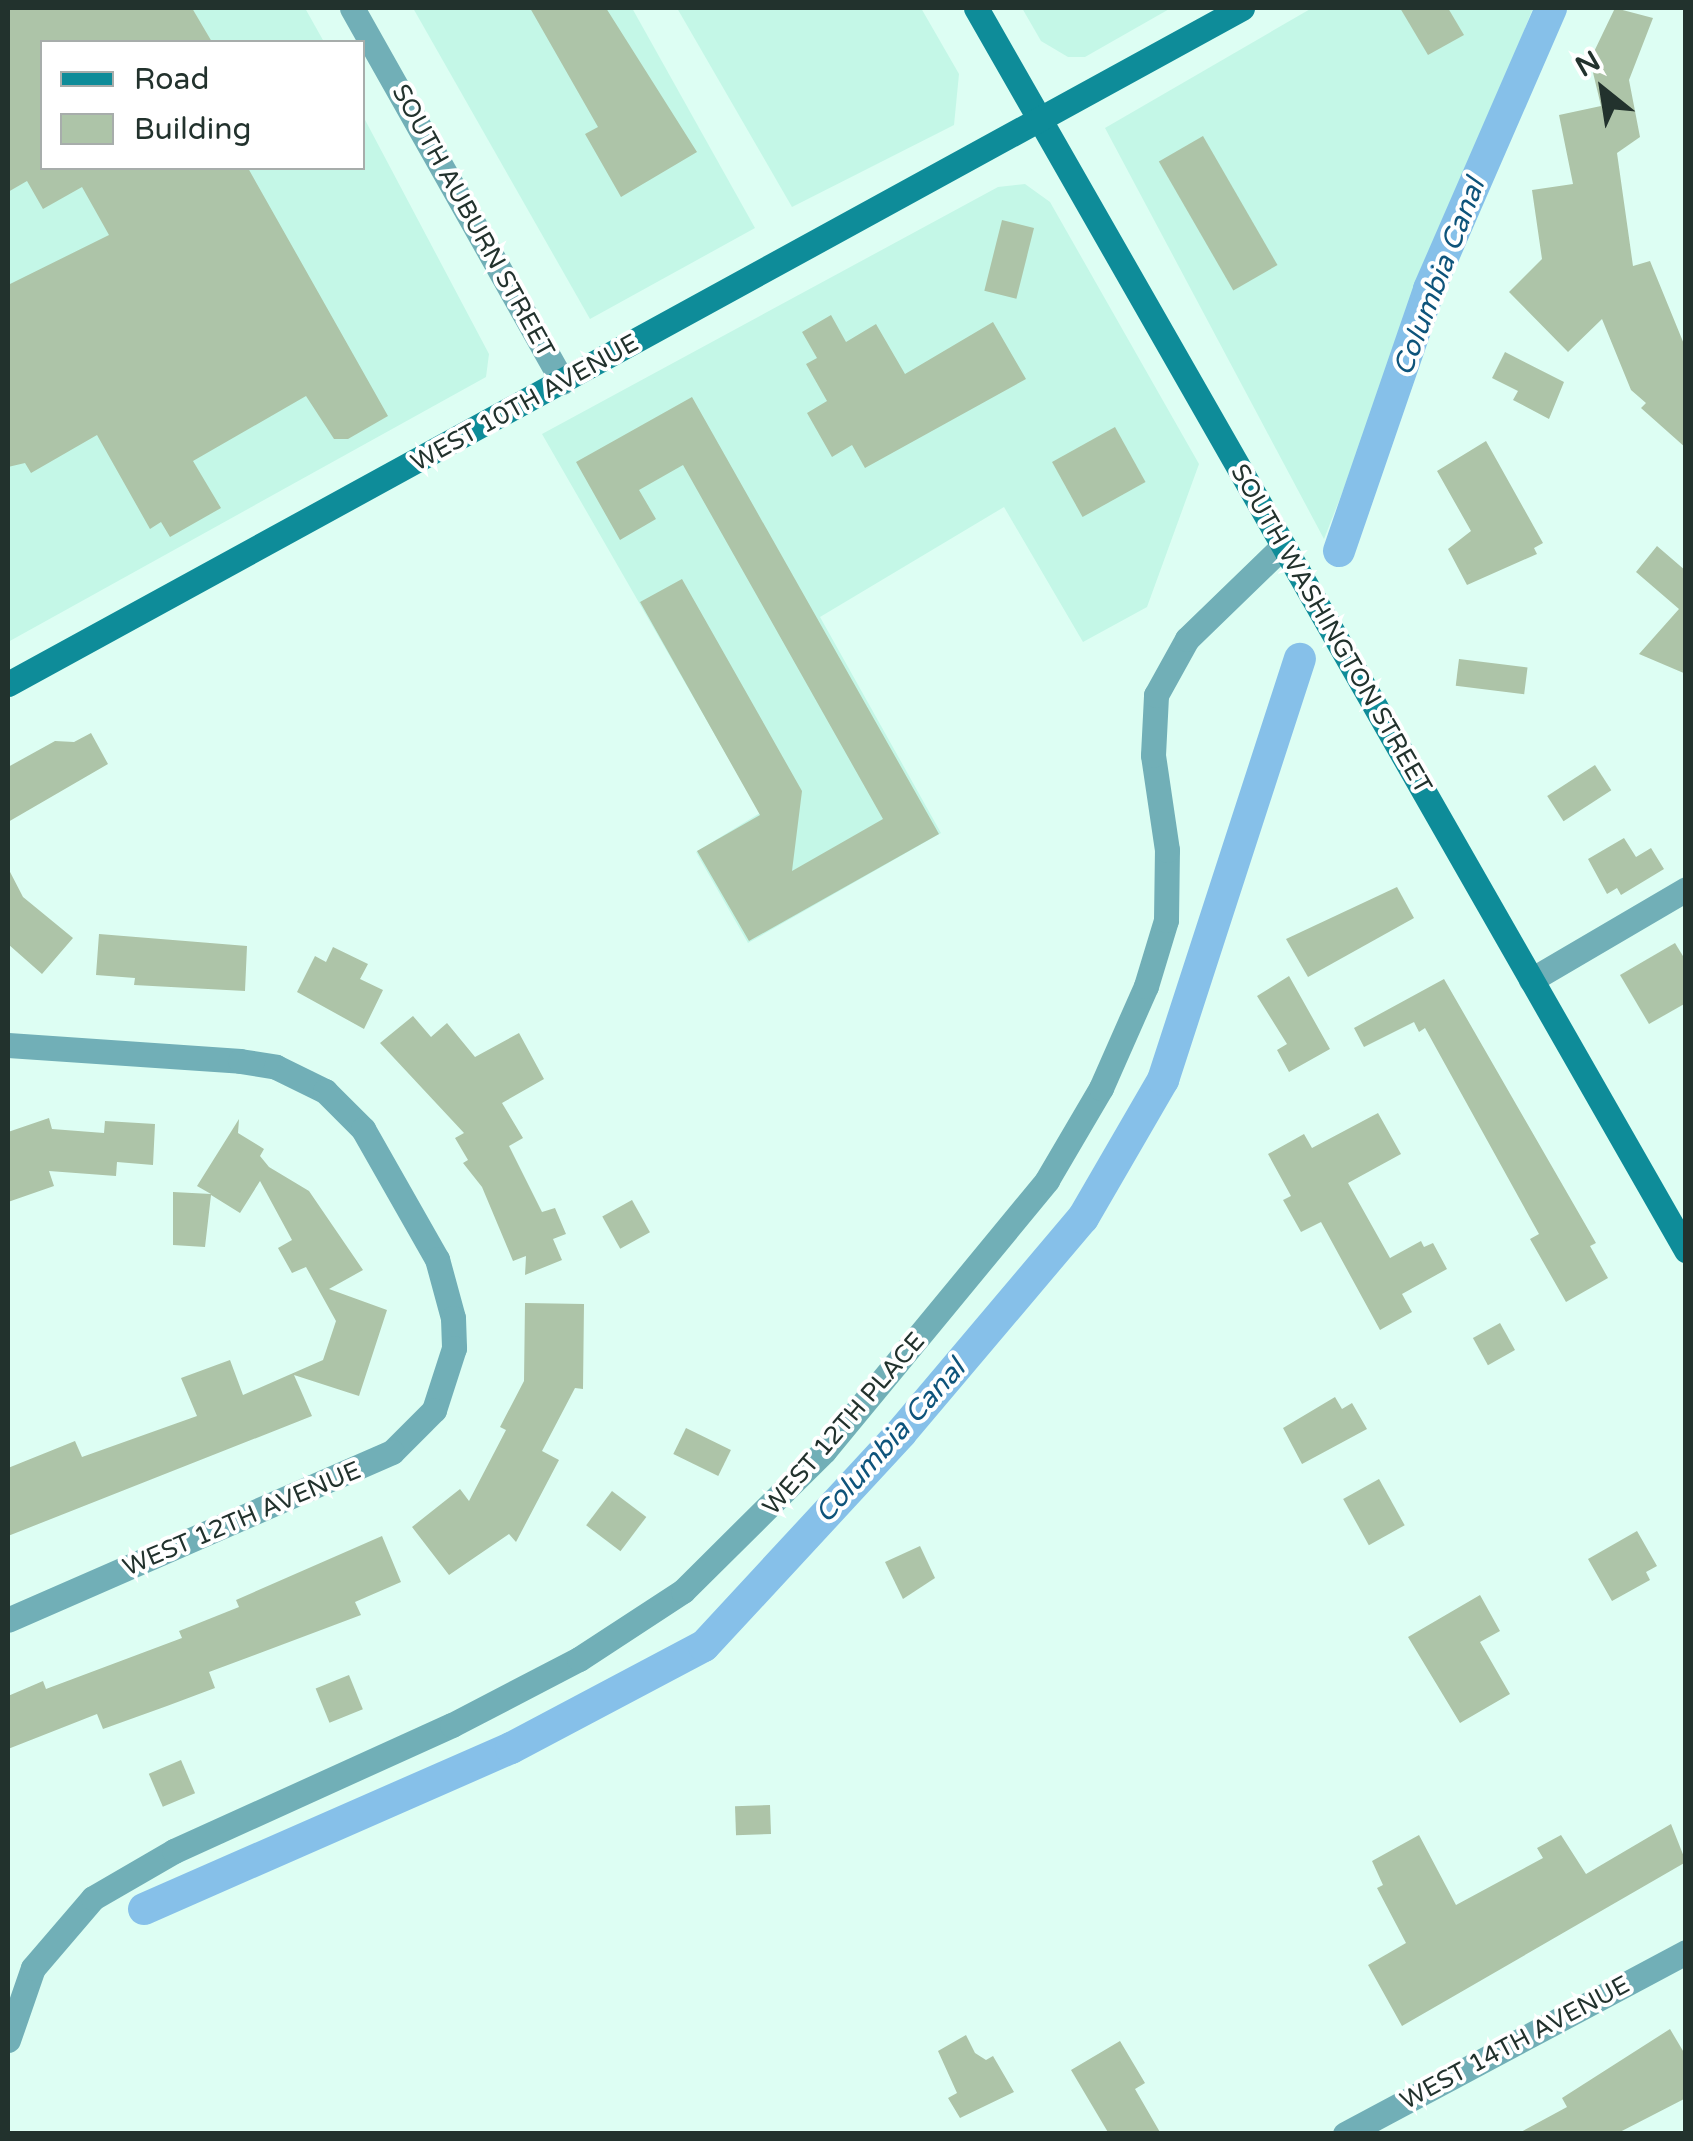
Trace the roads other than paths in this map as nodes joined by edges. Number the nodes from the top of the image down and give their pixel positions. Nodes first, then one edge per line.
1 (352, 8) edge
2 (976, 8) edge
3 (1242, 8) edge
4 (1042, 122) junction
5 (564, 382) junction
6 (1283, 546) junction
7 (8, 684) edge
8 (1686, 889) edge
9 (1531, 980) junction
10 (8, 1044) edge
11 (1686, 1250) edge
12 (8, 1620) edge
13 (1686, 1952) edge
14 (8, 2040) edge
15 (1345, 2134) edge

1 - 5 street, SOUTH AUBURN STREET
2 - 4 main road, SOUTH WASHINGTON STREET
3 - 4 main road, WEST 10TH AVENUE
4 - 5 main road, WEST 10TH AVENUE
4 - 6 main road, SOUTH WASHINGTON STREET
5 - 7 main road, WEST 10TH AVENUE
6 - 9 main road, SOUTH WASHINGTON STREET
6 - 14 street, WEST 12TH PLACE
8 - 9 street
9 - 11 main road, SOUTH WASHINGTON STREET
10 - 12 street, WEST 12TH AVENUE
13 - 15 street, WEST 14TH AVENUE

